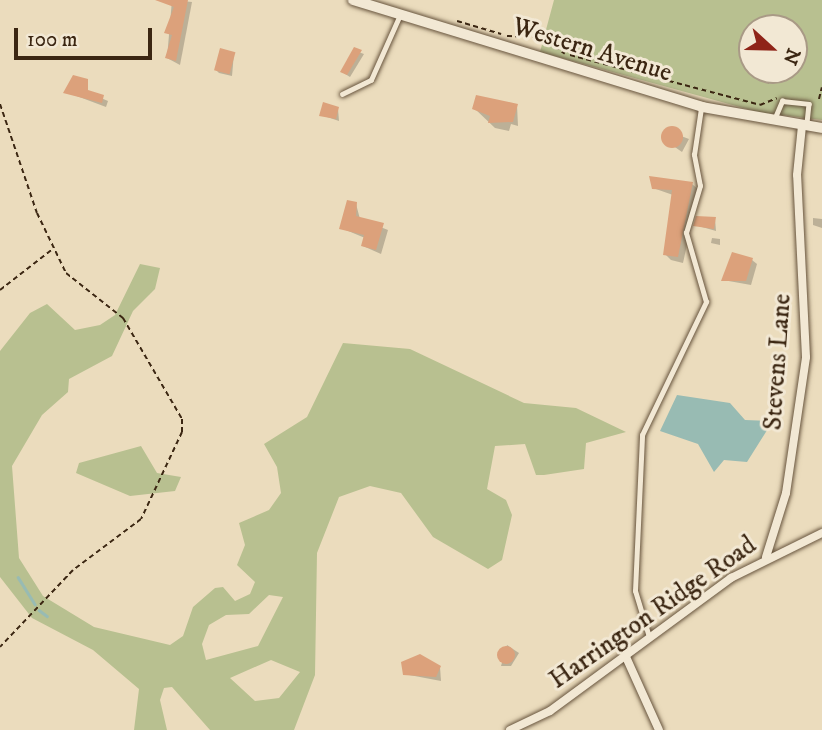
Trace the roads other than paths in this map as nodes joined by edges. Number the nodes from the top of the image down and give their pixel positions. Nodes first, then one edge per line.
1 (352, 0) edge
2 (388, 5) edge
3 (400, 15) junction
4 (342, 94) dead end
5 (702, 107) junction
6 (774, 121) junction
7 (805, 126) junction
8 (822, 128) edge
9 (822, 533) edge
10 (766, 557) junction
11 (650, 638) junction
12 (626, 657) junction
13 (510, 730) edge
14 (659, 730) edge

1 - 2 street, Western Avenue
2 - 3 street, Western Avenue
3 - 4 lane
3 - 5 street, Western Avenue
5 - 6 street, Western Avenue
5 - 11 lane
6 - 7 street, Western Avenue
6 - 7 lane
7 - 8 street, Western Avenue
7 - 10 street, Stevens Lane
9 - 10 street, Harrington Ridge Road
10 - 11 street, Harrington Ridge Road
11 - 12 street, Harrington Ridge Road
12 - 13 street, Harrington Ridge Road
12 - 14 street

